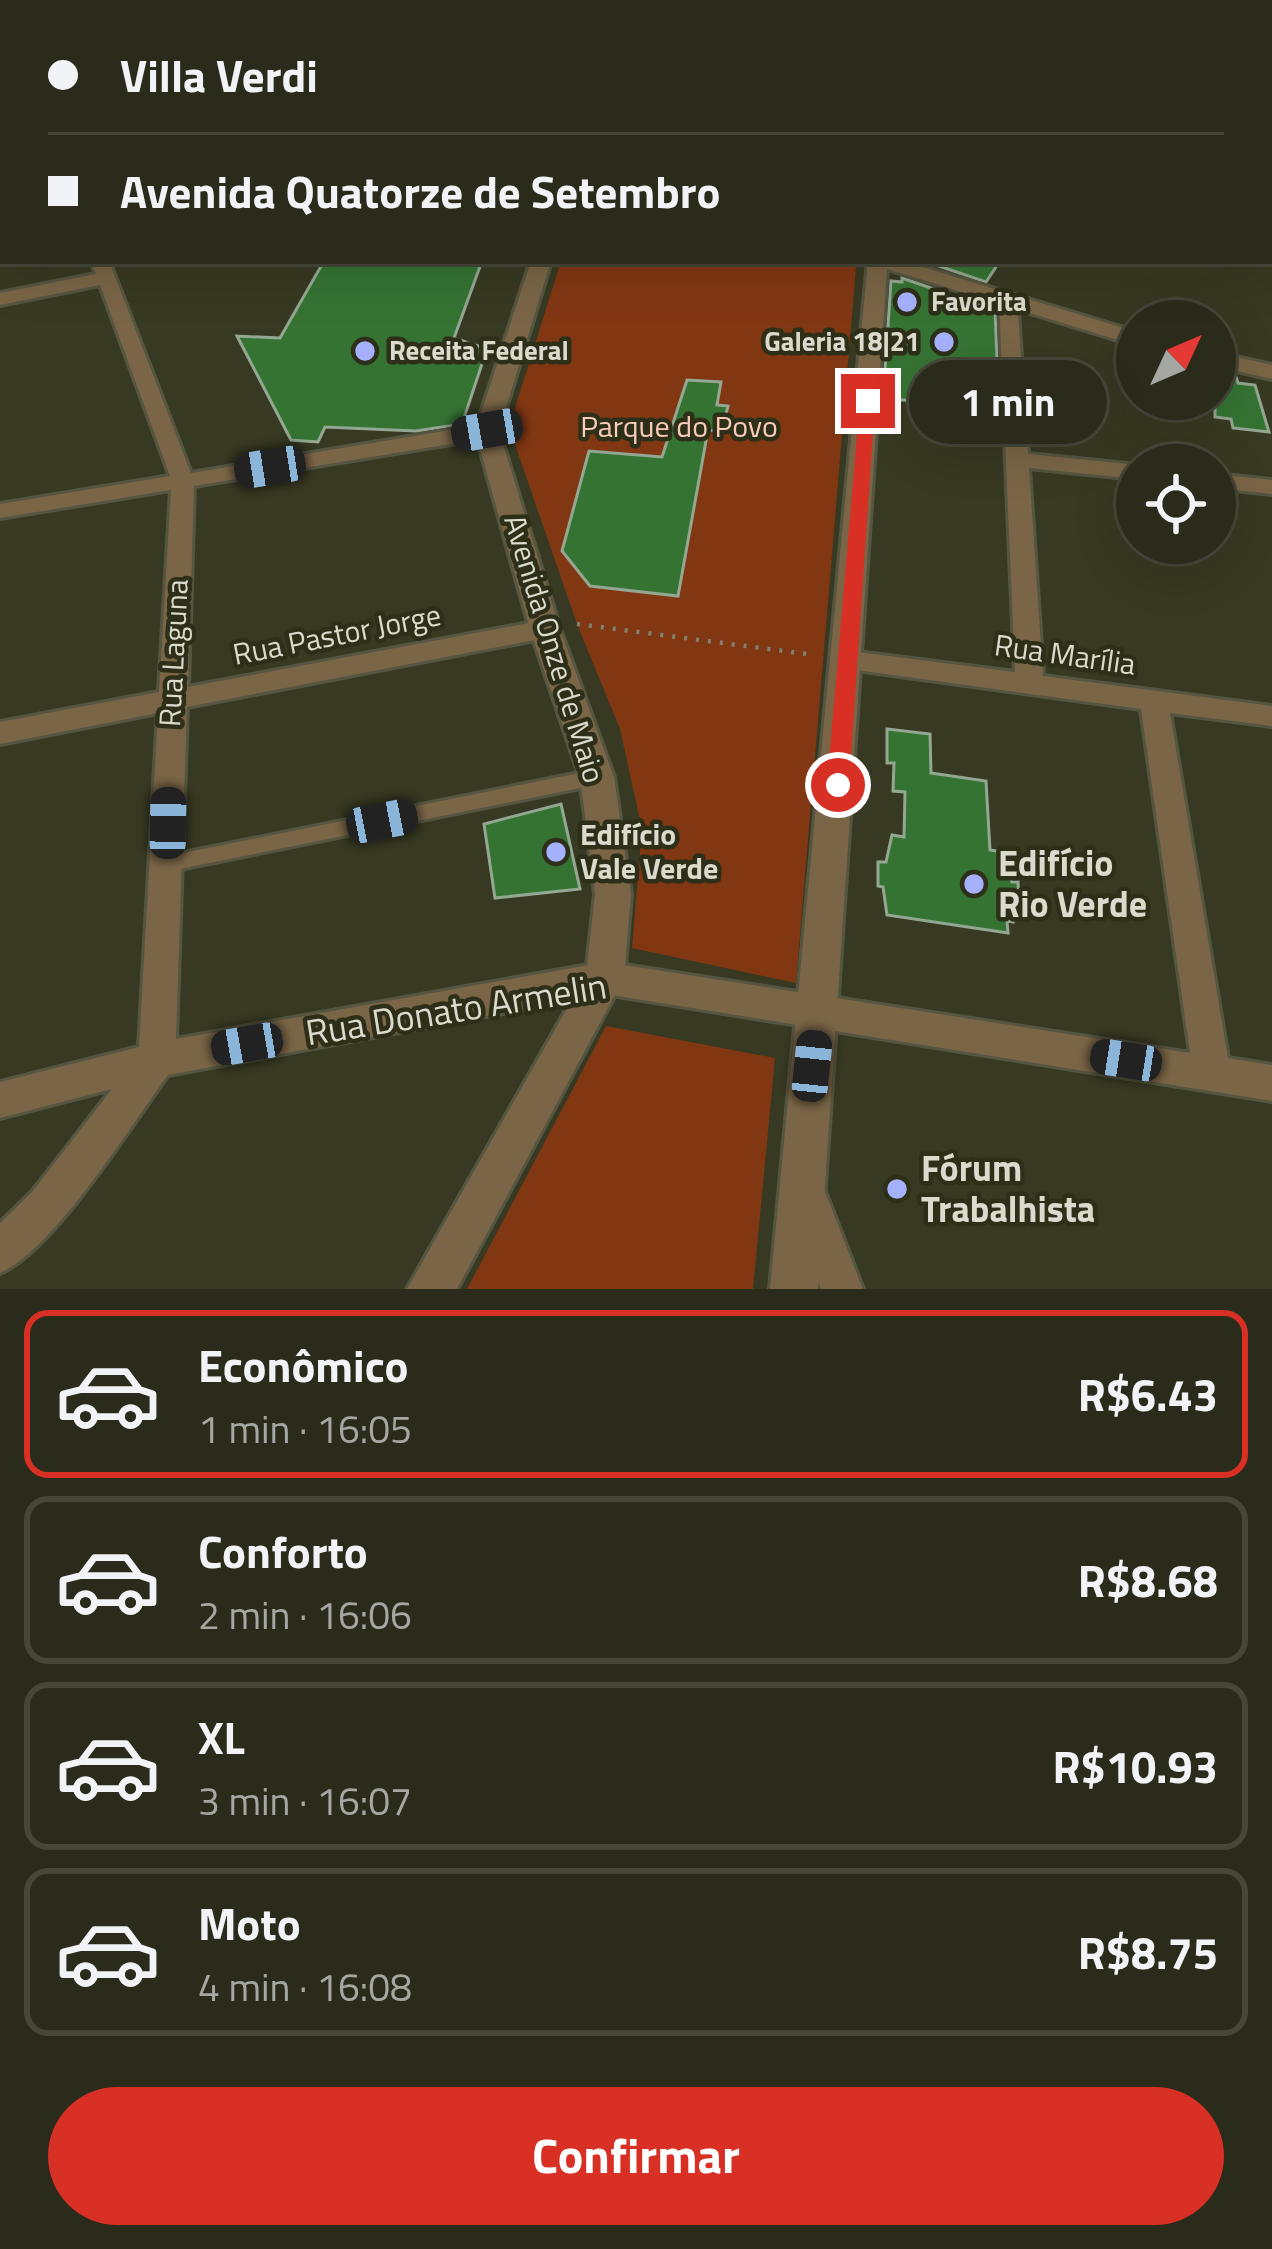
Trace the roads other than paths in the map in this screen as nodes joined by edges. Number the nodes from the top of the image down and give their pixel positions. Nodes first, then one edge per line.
1 (540, 264) edge
2 (880, 264) edge
3 (890, 264) edge
4 (102, 269) edge
5 (0, 298) edge
6 (1008, 299) junction
7 (1116, 332) edge
8 (1236, 364) edge
9 (1272, 373) edge
10 (487, 430) junction
11 (1018, 460) junction
12 (1116, 470) edge
13 (183, 481) junction
14 (1236, 483) edge
15 (1272, 487) edge
16 (0, 511) edge
17 (545, 628) junction
18 (849, 660) junction
19 (1029, 682) junction
20 (171, 700) junction
21 (1154, 701) junction
22 (1272, 716) edge
23 (0, 733) edge
24 (597, 777) junction
25 (167, 864) junction
26 (605, 978) junction
27 (817, 1011) junction
28 (157, 1060) junction
29 (1212, 1073) junction
30 (1272, 1083) edge
31 (0, 1100) edge
32 (803, 1184) junction
33 (0, 1252) edge
34 (431, 1289) edge
35 (794, 1289) edge
36 (842, 1289) edge

1 - 10 street
2 - 18 street
3 - 6 street
4 - 5 street
4 - 13 street, Rua Laguna
6 - 7 street
6 - 11 street
8 - 9 street
10 - 13 street
10 - 17 street, Avenida Onze de Maio
11 - 12 street
11 - 19 street
13 - 16 street
13 - 20 street, Rua Laguna
14 - 15 street
17 - 20 street, Rua Pastor Jorge
17 - 24 street, Avenida Onze de Maio
18 - 19 street, Rua Marília
18 - 27 street
19 - 21 street, Rua Marília
20 - 23 street, Rua Pastor Jorge
20 - 25 street, Rua Laguna
21 - 22 street, Rua Marília
21 - 29 street
24 - 25 lane
24 - 26 street, Avenida Onze de Maio
25 - 28 street, Rua Laguna
26 - 27 street, Rua Donato Armelin
26 - 28 street, Rua Donato Armelin
26 - 34 street, Avenida Onze de Maio
27 - 29 street, Rua Donato Armelin
27 - 32 street
28 - 31 street, Rua Donato Armelin
28 - 33 street
29 - 30 street, Rua Donato Armelin
32 - 35 street
32 - 36 street

